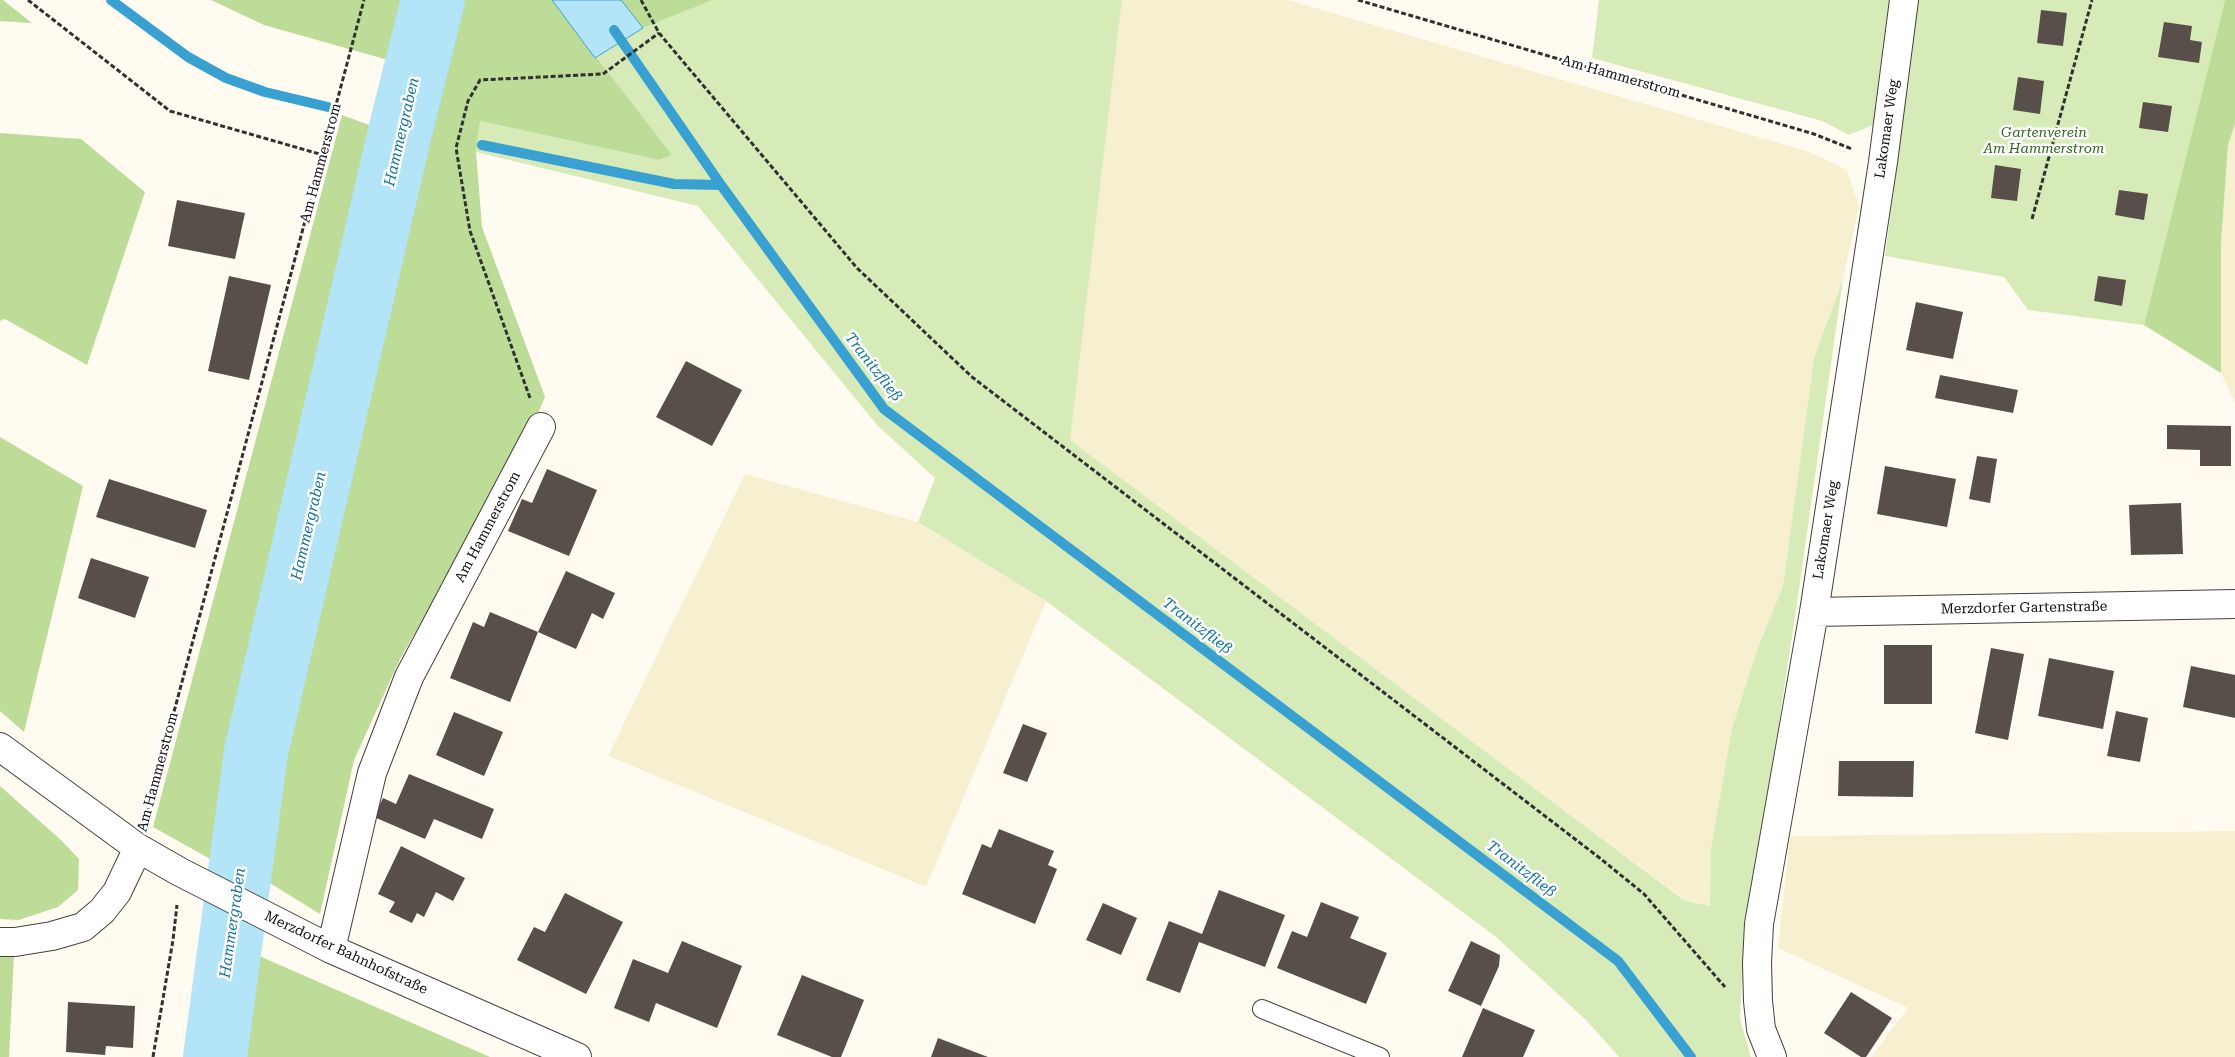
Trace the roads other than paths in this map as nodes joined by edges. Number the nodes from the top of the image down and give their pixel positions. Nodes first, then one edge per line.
1 (1904, 0) edge
2 (540, 427) road end
3 (2235, 604) edge
4 (1814, 612) junction
5 (0, 747) edge
6 (138, 848) junction
7 (0, 942) edge
8 (331, 949) junction
9 (1262, 1009) dead end
10 (577, 1057) edge
11 (1380, 1057) edge
12 (1772, 1057) edge

1 - 4 street, Lakomaer Weg
2 - 8 street, Am Hammerstrom
3 - 4 street, Merzdorfer Gartenstraße
4 - 12 street, Lakomaer Weg
5 - 6 street, Merzdorfer Bahnhofstraße
6 - 7 street
6 - 8 street, Merzdorfer Bahnhofstraße
8 - 10 street, Merzdorfer Bahnhofstraße
9 - 11 lane

